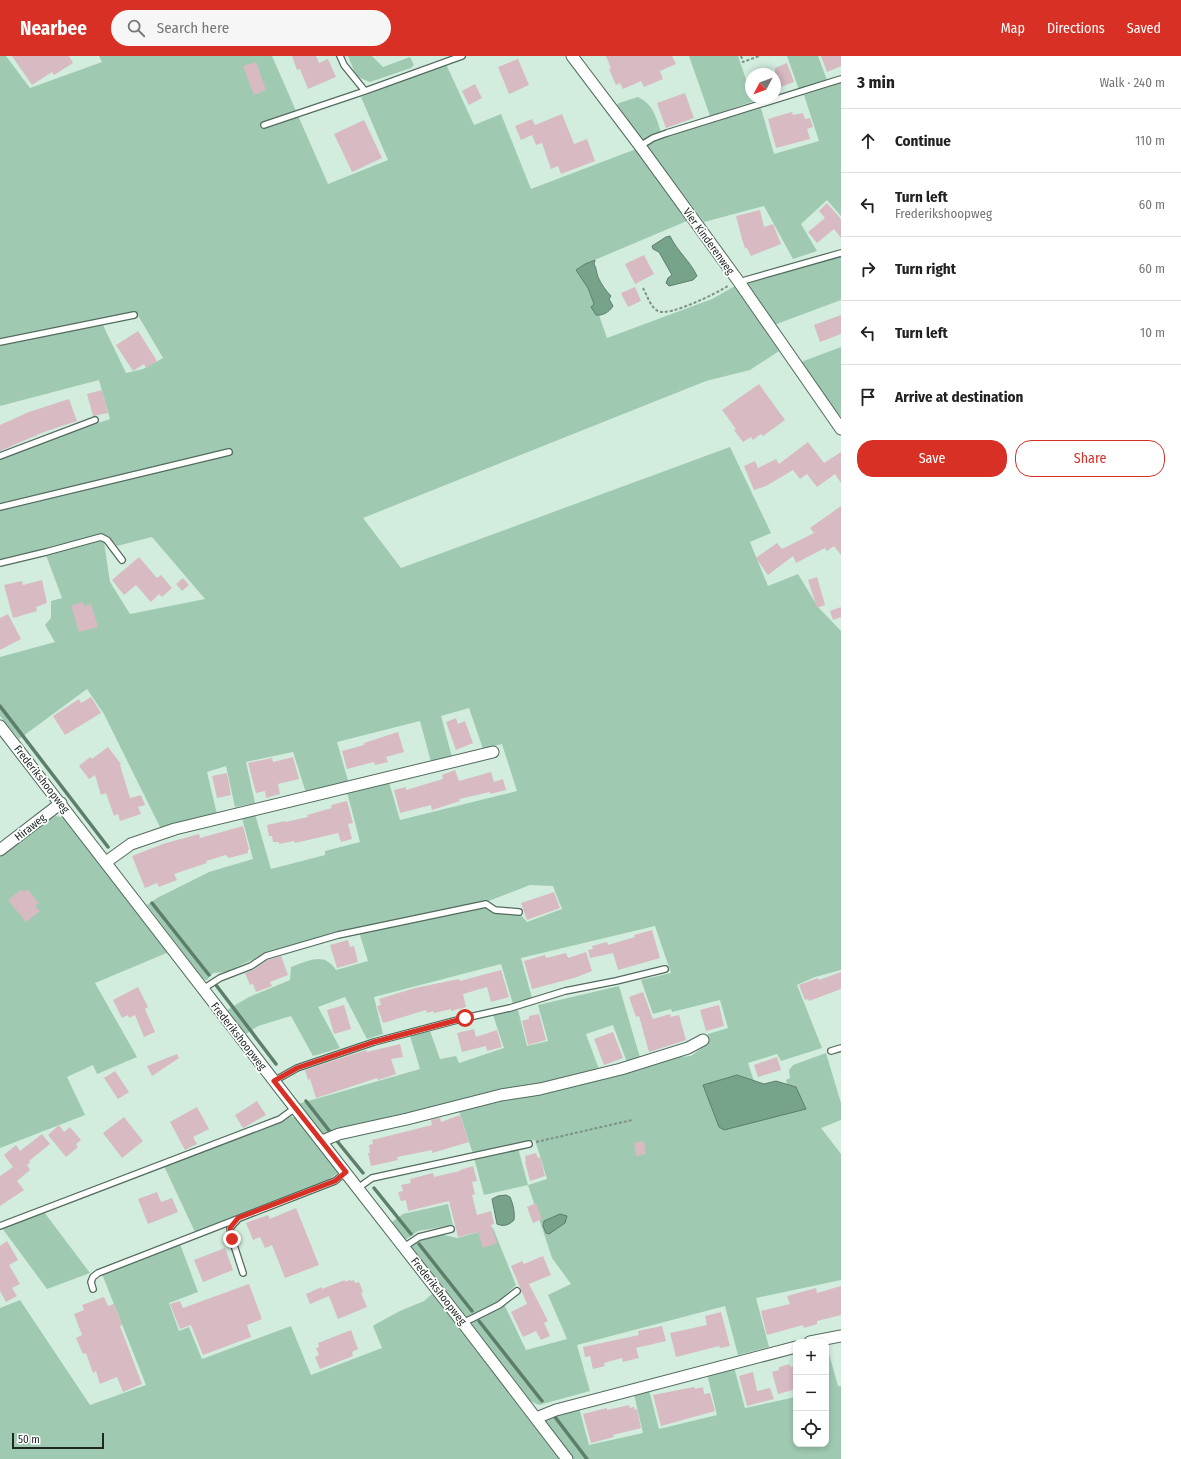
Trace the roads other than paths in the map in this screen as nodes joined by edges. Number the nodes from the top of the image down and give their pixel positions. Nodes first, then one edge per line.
1 (340, 56) edge
2 (462, 56) edge
3 (572, 56) edge
4 (841, 79) edge
5 (365, 91) junction
6 (264, 125) dead end
7 (640, 146) junction
8 (841, 253) edge
9 (739, 281) junction
10 (134, 315) dead end
11 (0, 342) edge
12 (95, 420) dead end
13 (840, 426) edge
14 (228, 452) dead end
15 (0, 456) edge
16 (0, 507) edge
17 (122, 560) dead end
18 (0, 563) edge
19 (0, 726) edge
20 (493, 752) dead end
21 (61, 803) junction
22 (0, 850) edge
23 (106, 862) junction
24 (519, 912) dead end
25 (665, 970) dead end
26 (204, 989) junction
27 (703, 1040) dead end
28 (841, 1048) edge
29 (831, 1051) dead end
30 (274, 1081) junction
31 (295, 1108) junction
32 (322, 1141) junction
33 (529, 1144) road end
34 (346, 1172) junction
35 (358, 1188) junction
36 (238, 1218) junction
37 (0, 1226) edge
38 (451, 1229) dead end
39 (404, 1247) junction
40 (243, 1273) dead end
41 (93, 1288) dead end
42 (517, 1291) dead end
43 (463, 1323) junction
44 (841, 1336) edge
45 (826, 1339) edge
46 (793, 1348) edge
47 (536, 1418) junction
48 (567, 1459) edge

1 - 5 lane
2 - 5 lane
3 - 7 street, Vier Kinderenweg
4 - 7 lane
5 - 6 lane
7 - 9 street, Vier Kinderenweg
8 - 9 lane
9 - 13 street, Vier Kinderenweg
10 - 11 lane
12 - 15 lane
14 - 16 lane
17 - 18 lane
19 - 21 street, Frederikshoopweg
20 - 23 street
21 - 22 street, Hiraweg
21 - 23 street, Frederikshoopweg
23 - 26 street, Frederikshoopweg
24 - 26 lane
25 - 30 lane
26 - 30 street, Frederikshoopweg
27 - 32 street
28 - 29 lane
30 - 31 street, Frederikshoopweg
31 - 32 street, Frederikshoopweg
31 - 37 lane
32 - 34 street, Frederikshoopweg
33 - 35 lane
34 - 35 street, Frederikshoopweg
34 - 36 lane
35 - 39 street, Frederikshoopweg
36 - 40 lane
36 - 41 lane
38 - 39 lane
39 - 43 street, Frederikshoopweg
42 - 43 lane
43 - 47 street, Frederikshoopweg
44 - 45 street
46 - 47 street
47 - 48 street, Frederikshoopweg

